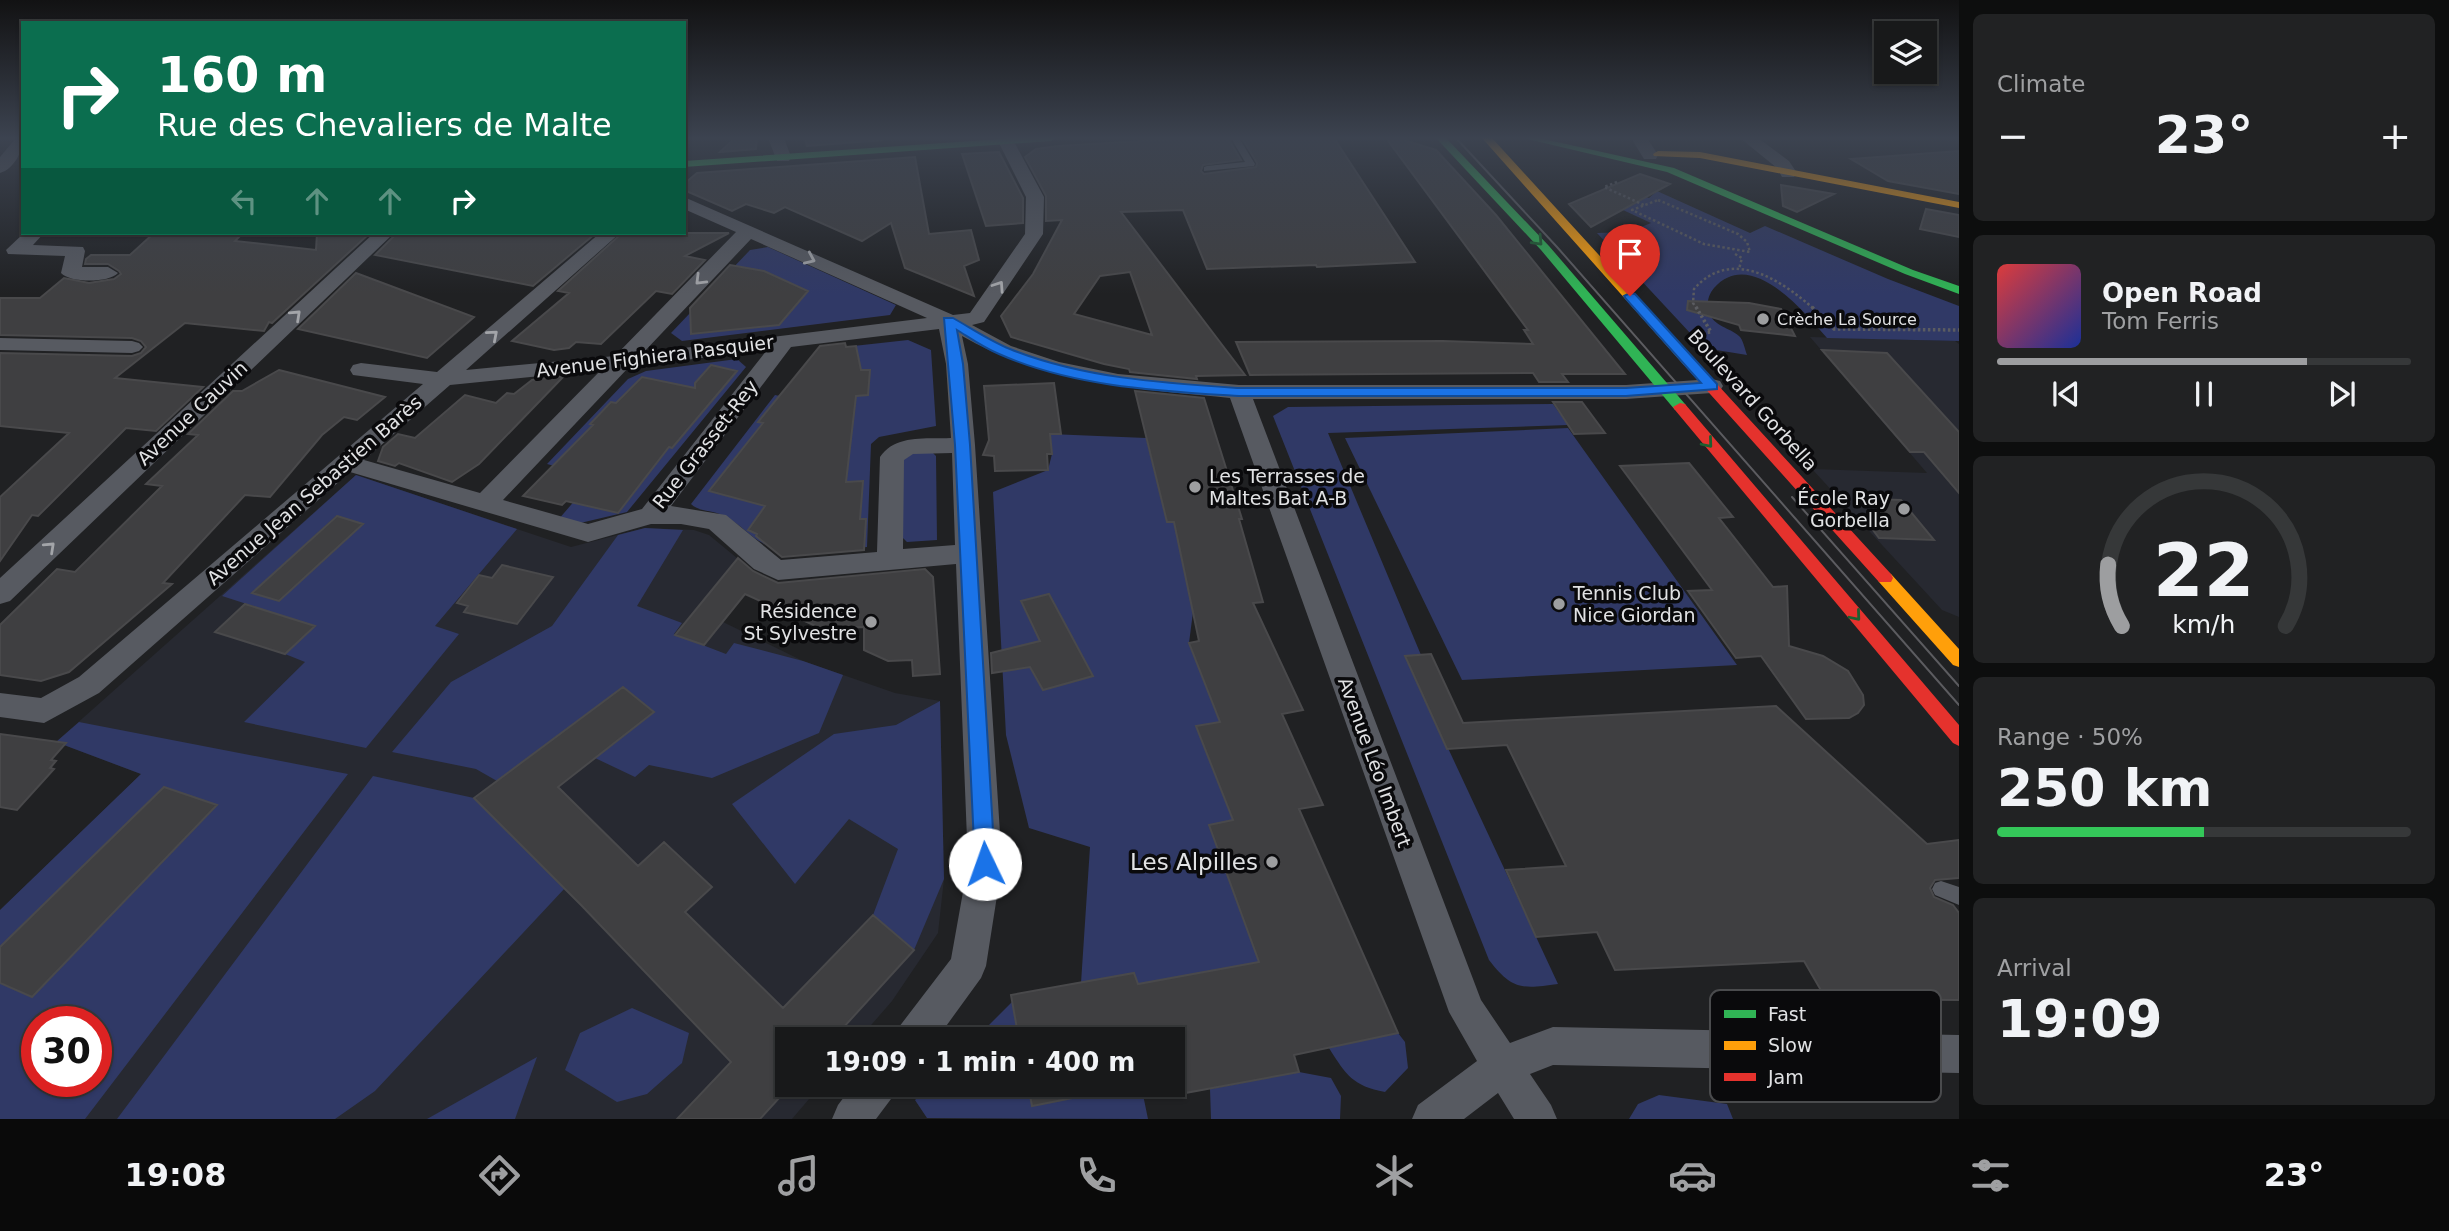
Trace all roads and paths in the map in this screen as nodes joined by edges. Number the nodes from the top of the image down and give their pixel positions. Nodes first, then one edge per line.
1 (1031, 190) edge
2 (1490, 190) edge
3 (1536, 190) edge
4 (1612, 190) edge
5 (1717, 190) edge
6 (1880, 190) edge
7 (686, 203) edge
8 (1644, 205) junction
9 (1959, 205) edge
10 (748, 231) junction
11 (33, 235) edge
12 (383, 235) edge
13 (609, 235) edge
14 (1732, 253) junction
15 (1739, 269) junction
16 (108, 273) dead end
17 (1959, 290) edge
18 (948, 320) junction
19 (1959, 330) edge
20 (1665, 335) junction
21 (785, 341) junction
22 (0, 344) edge
23 (132, 347) dead end
24 (619, 362) junction
25 (361, 370) dead end
26 (441, 379) junction
27 (1712, 386) junction
28 (1664, 391) junction
29 (1239, 392) junction
30 (962, 445) junction
31 (346, 463) junction
32 (485, 503) junction
33 (651, 514) junction
34 (969, 553) junction
35 (890, 561) junction
36 (0, 594) edge
37 (1959, 659) edge
38 (0, 705) edge
39 (1959, 738) edge
40 (922, 1027) edge
41 (1710, 1049) edge
42 (1941, 1054) edge
43 (1959, 1054) edge
44 (1503, 1065) junction
45 (868, 1097) edge
46 (852, 1119) edge
47 (1432, 1119) edge
48 (1537, 1119) edge

18 -> 1 street
2 -> 28 main road
3 - 20 main road, Boulevard Gorbella
4 - 8 path
5 - 17 main road
6 - 9 main road
7 - 10 street
8 - 14 path
8 - 14 path
10 -> 18 street
10 -> 24 street
11 - 16 street
36 -> 12 street, Avenue Cauvin
26 -> 13 street, Avenue Jean Sebastien Barès
14 - 15 path
15 - 19 path
15 - 20 path
18 - 21 street, Avenue Fighiera Pasquier
18 - 29 street
18 - 30 street
20 - 27 main road, Boulevard Gorbella
21 - 24 street, Avenue Fighiera Pasquier
21 - 33 street, Rue Grasset-Rey
22 - 23 street
24 - 26 street, Avenue Fighiera Pasquier
24 - 32 street
25 - 26 street, Avenue Fighiera Pasquier
26 - 31 street, Avenue Jean Sebastien Barès
27 - 28 street
27 - 37 main road, Boulevard Gorbella
28 - 29 street
28 -> 39 main road
29 - 44 street, Avenue Léo Imbert
30 - 34 street
30 - 35 street
31 - 32 street
31 - 38 street, Avenue Jean Sebastien Barès
32 - 33 street
33 - 35 street
34 - 35 street
34 - 40 street
41 - 44 street
42 - 43 street
44 - 47 street
44 - 48 street, Avenue Léo Imbert
45 - 46 street

